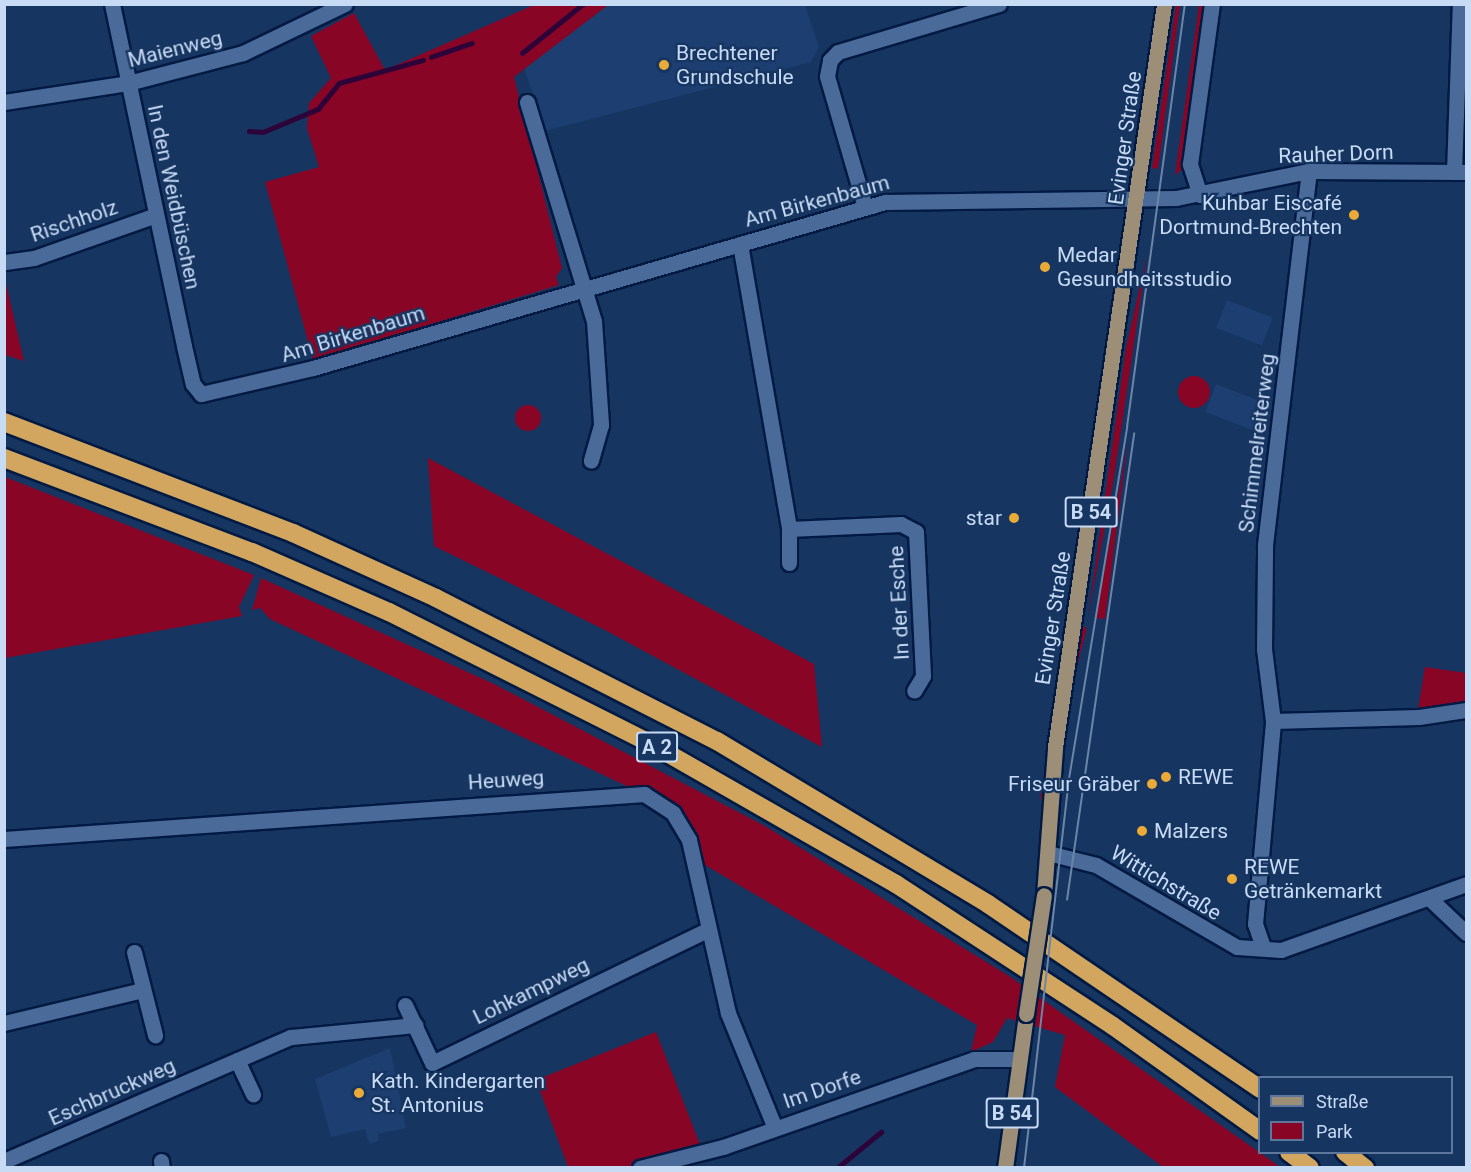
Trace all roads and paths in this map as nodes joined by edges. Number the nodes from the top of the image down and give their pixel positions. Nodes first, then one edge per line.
1 (112, 4) edge
2 (345, 4) edge
3 (999, 4) edge
4 (1164, 4) edge
5 (1212, 4) edge
6 (1460, 4) edge
7 (128, 83) junction
8 (4, 102) edge
9 (527, 102) dead end
10 (1309, 171) junction
11 (1460, 172) edge
12 (1200, 195) junction
13 (1138, 197) junction
14 (865, 207) junction
15 (156, 215) junction
16 (740, 244) junction
17 (4, 262) edge
18 (586, 288) junction
19 (201, 394) joint
20 (4, 422) edge
21 (4, 458) edge
22 (591, 461) dead end
23 (789, 529) junction
24 (789, 563) dead end
25 (914, 691) dead end
26 (1467, 710) edge
27 (1273, 721) junction
28 (4, 839) edge
29 (1048, 853) junction
30 (1467, 884) edge
31 (1429, 898) junction
32 (707, 930) junction
33 (1467, 933) edge
34 (1263, 947) junction
35 (134, 952) dead end
36 (143, 990) junction
37 (405, 1005) dead end
38 (4, 1023) edge
39 (415, 1025) junction
40 (155, 1035) dead end
41 (1019, 1059) junction
42 (237, 1060) junction
43 (1258, 1088) edge
44 (253, 1095) dead end
45 (775, 1128) junction
46 (1258, 1130) edge
47 (1292, 1154) edge
48 (1348, 1154) edge
49 (4, 1161) edge
50 (640, 1167) edge
51 (1005, 1167) edge
52 (1310, 1167) edge
53 (1365, 1167) edge

1 - 7 street, In den Weidbüschen
2 - 7 street, Maienweg
3 - 14 street
4 - 13 main road, Evinger Straße / B 54
5 - 12 street
6 - 11 street
7 - 8 street, Maienweg
7 - 15 street, In den Weidbüschen
9 - 18 street
10 - 11 street, Rauher Dorn
10 - 12 street, Rauher Dorn
10 - 27 street, Schimmelreiterweg
12 - 13 street, Rauher Dorn
13 - 14 street, Am Birkenbaum
13 - 29 main road, Evinger Straße / B 54
14 - 16 street, Am Birkenbaum
15 - 17 street, Rischholz
15 - 19 street, In den Weidbüschen
16 - 18 street, Am Birkenbaum
16 - 23 street
18 - 19 street, Am Birkenbaum
18 - 22 street
20 - 43 highway, A 2
21 - 46 highway, A 2
23 - 24 street
23 - 25 street, In der Esche
26 - 27 street
27 - 34 street, Wittichstraße
28 - 32 street, Heuweg
29 - 34 street, Wittichstraße
29 - 41 main road, Evinger Straße / B 54, bridge
30 - 31 street, Wittichstraße
31 - 33 street
31 - 34 street, Wittichstraße
32 - 39 street, Lohkampweg
32 - 45 street, Heuweg
35 - 36 street
36 - 38 street
36 - 40 street
37 - 39 street, Lohkampweg
39 - 42 street, Eschbruckweg
41 - 45 street, Im Dorfe
41 - 51 main road, Evinger Straße / B 54
42 - 44 street
42 - 49 street, Eschbruckweg
45 - 50 street, Im Dorfe
47 - 52 highway
48 - 53 highway

